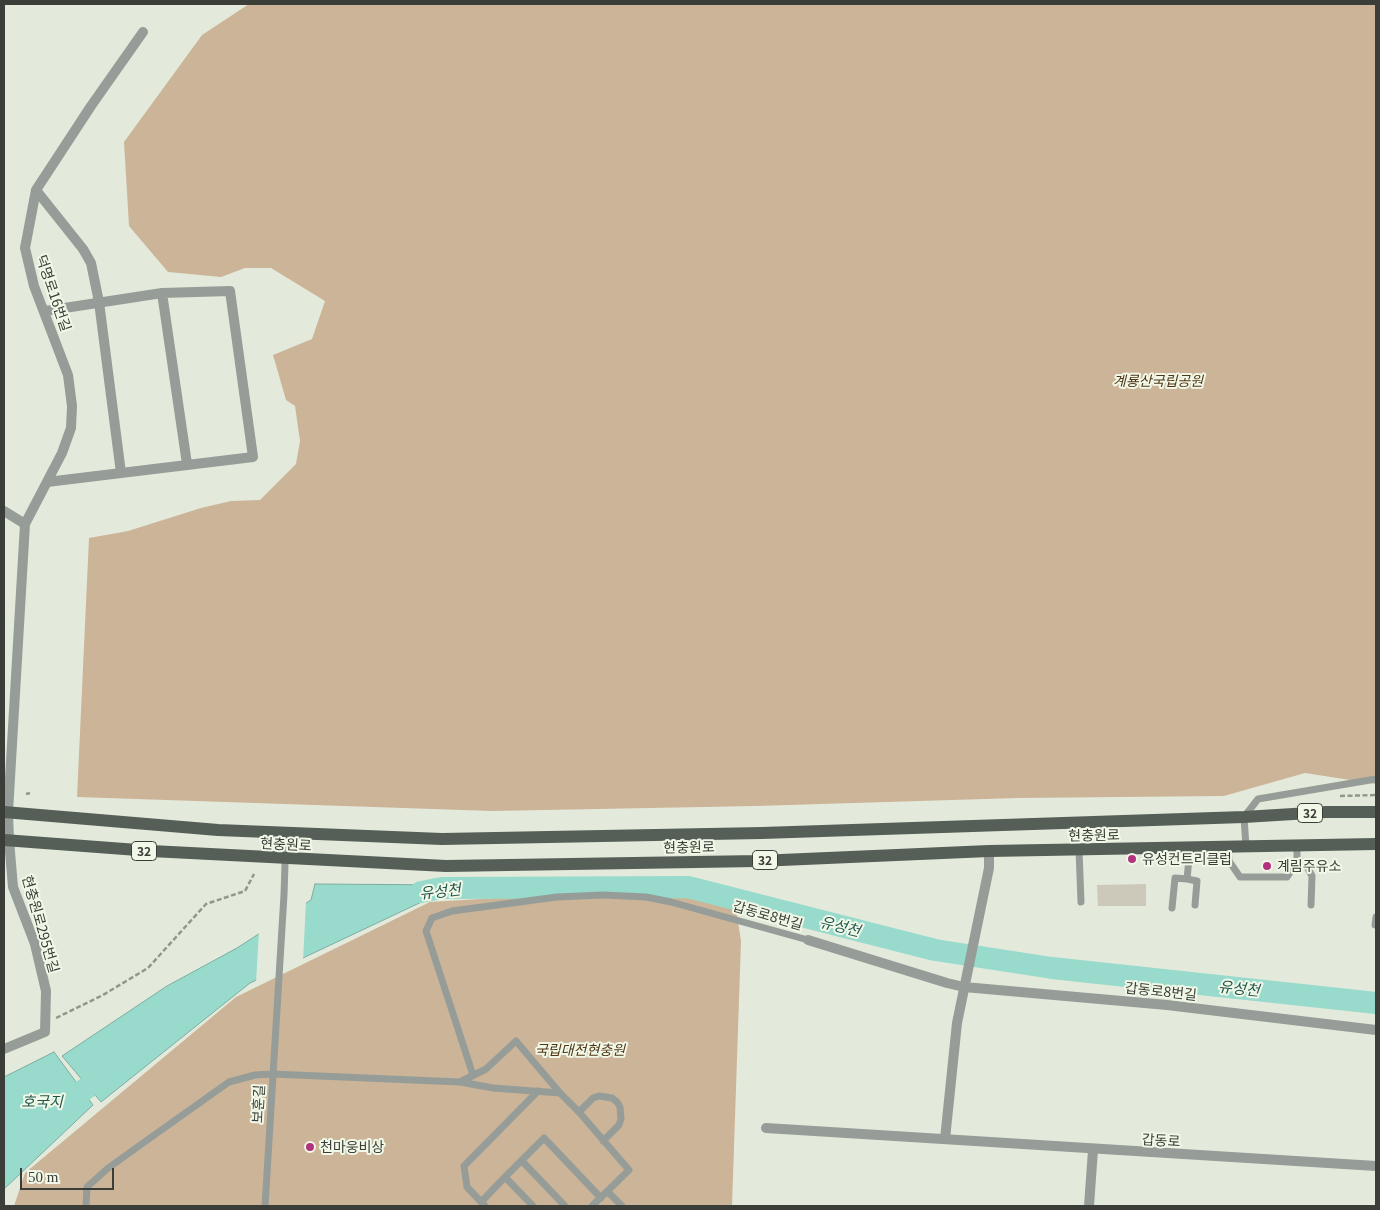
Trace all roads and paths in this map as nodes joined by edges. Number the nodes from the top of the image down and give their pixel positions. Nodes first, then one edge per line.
1 (143, 32) dead end
2 (36, 190) junction
3 (162, 293) junction
4 (99, 302) junction
5 (45, 311) junction
6 (187, 464) junction
7 (121, 473) junction
8 (47, 482) junction
9 (4, 510) edge
10 (25, 524) junction
11 (1376, 779) edge
12 (30, 793) dead end
13 (26, 794) dead end
14 (6, 812) edge
15 (1376, 812) edge
16 (1244, 816) junction
17 (286, 832) junction
18 (6, 840) edge
19 (1376, 844) edge
20 (1228, 847) junction
21 (1246, 847) junction
22 (1190, 848) junction
23 (1079, 850) junction
24 (989, 852) junction
25 (1297, 852) junction
26 (284, 859) junction
27 (254, 874) dead end
28 (1187, 879) junction
29 (9, 886) edge
30 (1081, 902) dead end
31 (1195, 905) dead end
32 (1311, 905) dead end
33 (1172, 908) dead end
34 (808, 940) joint
35 (965, 983) junction
36 (45, 1022) junction
37 (1376, 1030) edge
38 (4, 1049) edge
39 (272, 1074) junction
40 (473, 1075) junction
41 (460, 1082) junction
42 (538, 1091) junction
43 (560, 1093) junction
44 (579, 1112) junction
45 (766, 1128) dead end
46 (944, 1139) junction
47 (603, 1140) junction
48 (1093, 1150) junction
49 (522, 1161) junction
50 (1376, 1166) edge
51 (505, 1177) junction
52 (608, 1192) junction
53 (601, 1198) junction
54 (483, 1204) edge
55 (86, 1206) edge
56 (265, 1206) edge
57 (533, 1206) edge
58 (565, 1206) edge
59 (592, 1206) edge
60 (622, 1206) edge
61 (1089, 1206) edge

1 - 2 street, 덕명로16번길
2 - 4 street
2 - 5 street, 덕명로16번길
3 - 4 street
3 - 6 street
3 - 6 street
4 - 5 street
4 - 7 street
5 - 8 street, 덕명로16번길
6 - 7 street
7 - 8 street
8 - 10 street, 덕명로16번길
9 - 10 street
10 - 14 street, 현충원로295번길
11 - 16 lane
12 - 13 path
14 - 17 main road, 현충원로 / 32
14 - 18 street, 현충원로295번길
15 - 16 main road, 현충원로 / 32
16 - 17 main road, 현충원로 / 32
16 - 21 lane
17 - 26 lane, 보훈길
18 - 26 main road, 현충원로 / 32
18 - 29 street, 현충원로295번길
19 - 25 main road, 현충원로 / 32
20 - 21 main road, 현충원로 / 32
20 - 22 main road, 현충원로 / 32
20 - 25 lane
21 - 25 main road, 현충원로 / 32
22 - 23 main road, 현충원로 / 32
22 - 28 lane
23 - 24 main road, 현충원로 / 32
23 - 30 lane
24 - 26 main road, 현충원로 / 32
24 - 35 street
25 - 32 lane
26 - 39 lane, 보훈길
27 - 36 path
28 - 31 lane
28 - 33 lane
29 - 36 street, 현충원로295번길
34 - 35 street, 갑동로8번길
34 - 40 lane, 갑동로8번길
35 - 37 street, 갑동로8번길
35 - 46 street
36 - 38 street
39 - 41 lane
39 - 55 lane
39 - 56 lane, 보훈길
40 - 41 lane
40 - 43 lane
41 - 42 lane
42 - 43 lane
42 - 54 lane
43 - 44 lane
44 - 47 lane
44 - 47 lane
45 - 46 street, 갑동로
46 - 48 street, 갑동로
47 - 52 lane
48 - 50 street, 갑동로
48 - 61 street
49 - 51 lane
49 - 53 lane
49 - 58 lane
51 - 54 lane
51 - 57 lane
52 - 53 lane
52 - 60 lane
53 - 59 lane

